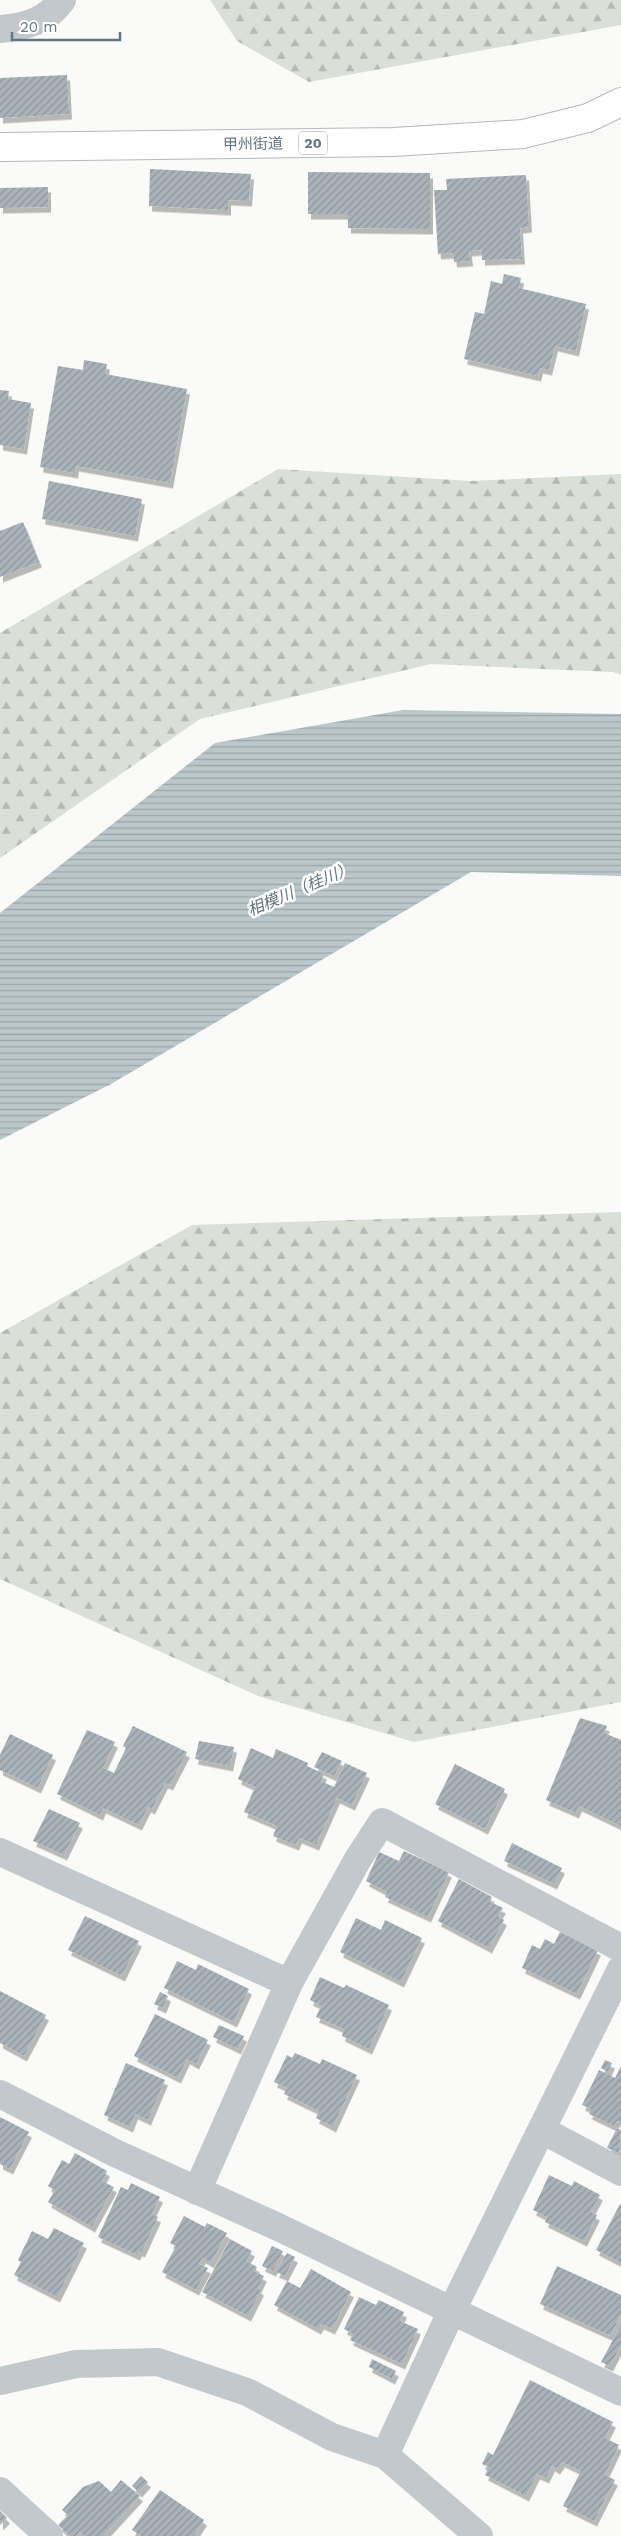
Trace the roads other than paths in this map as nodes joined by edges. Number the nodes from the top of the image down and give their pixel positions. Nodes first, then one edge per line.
1 (62, 0) edge
2 (0, 29) edge
3 (621, 102) edge
4 (0, 147) edge
5 (0, 1852) edge
6 (621, 1948) edge
7 (621, 1969) edge
8 (289, 1983) junction
9 (0, 2094) edge
10 (542, 2130) junction
11 (621, 2172) edge
12 (197, 2191) junction
13 (452, 2310) junction
14 (0, 2381) edge
15 (621, 2392) edge
16 (385, 2455) junction
17 (0, 2490) edge
18 (49, 2536) edge
19 (479, 2536) edge

1 - 2 street
3 - 4 highway, 甲州街道 / 20
5 - 8 street
6 - 8 street
7 - 10 street
8 - 12 street
9 - 12 street
10 - 11 street
10 - 13 street
12 - 13 street
13 - 15 street
13 - 16 street
14 - 16 street
16 - 19 street
17 - 18 street

